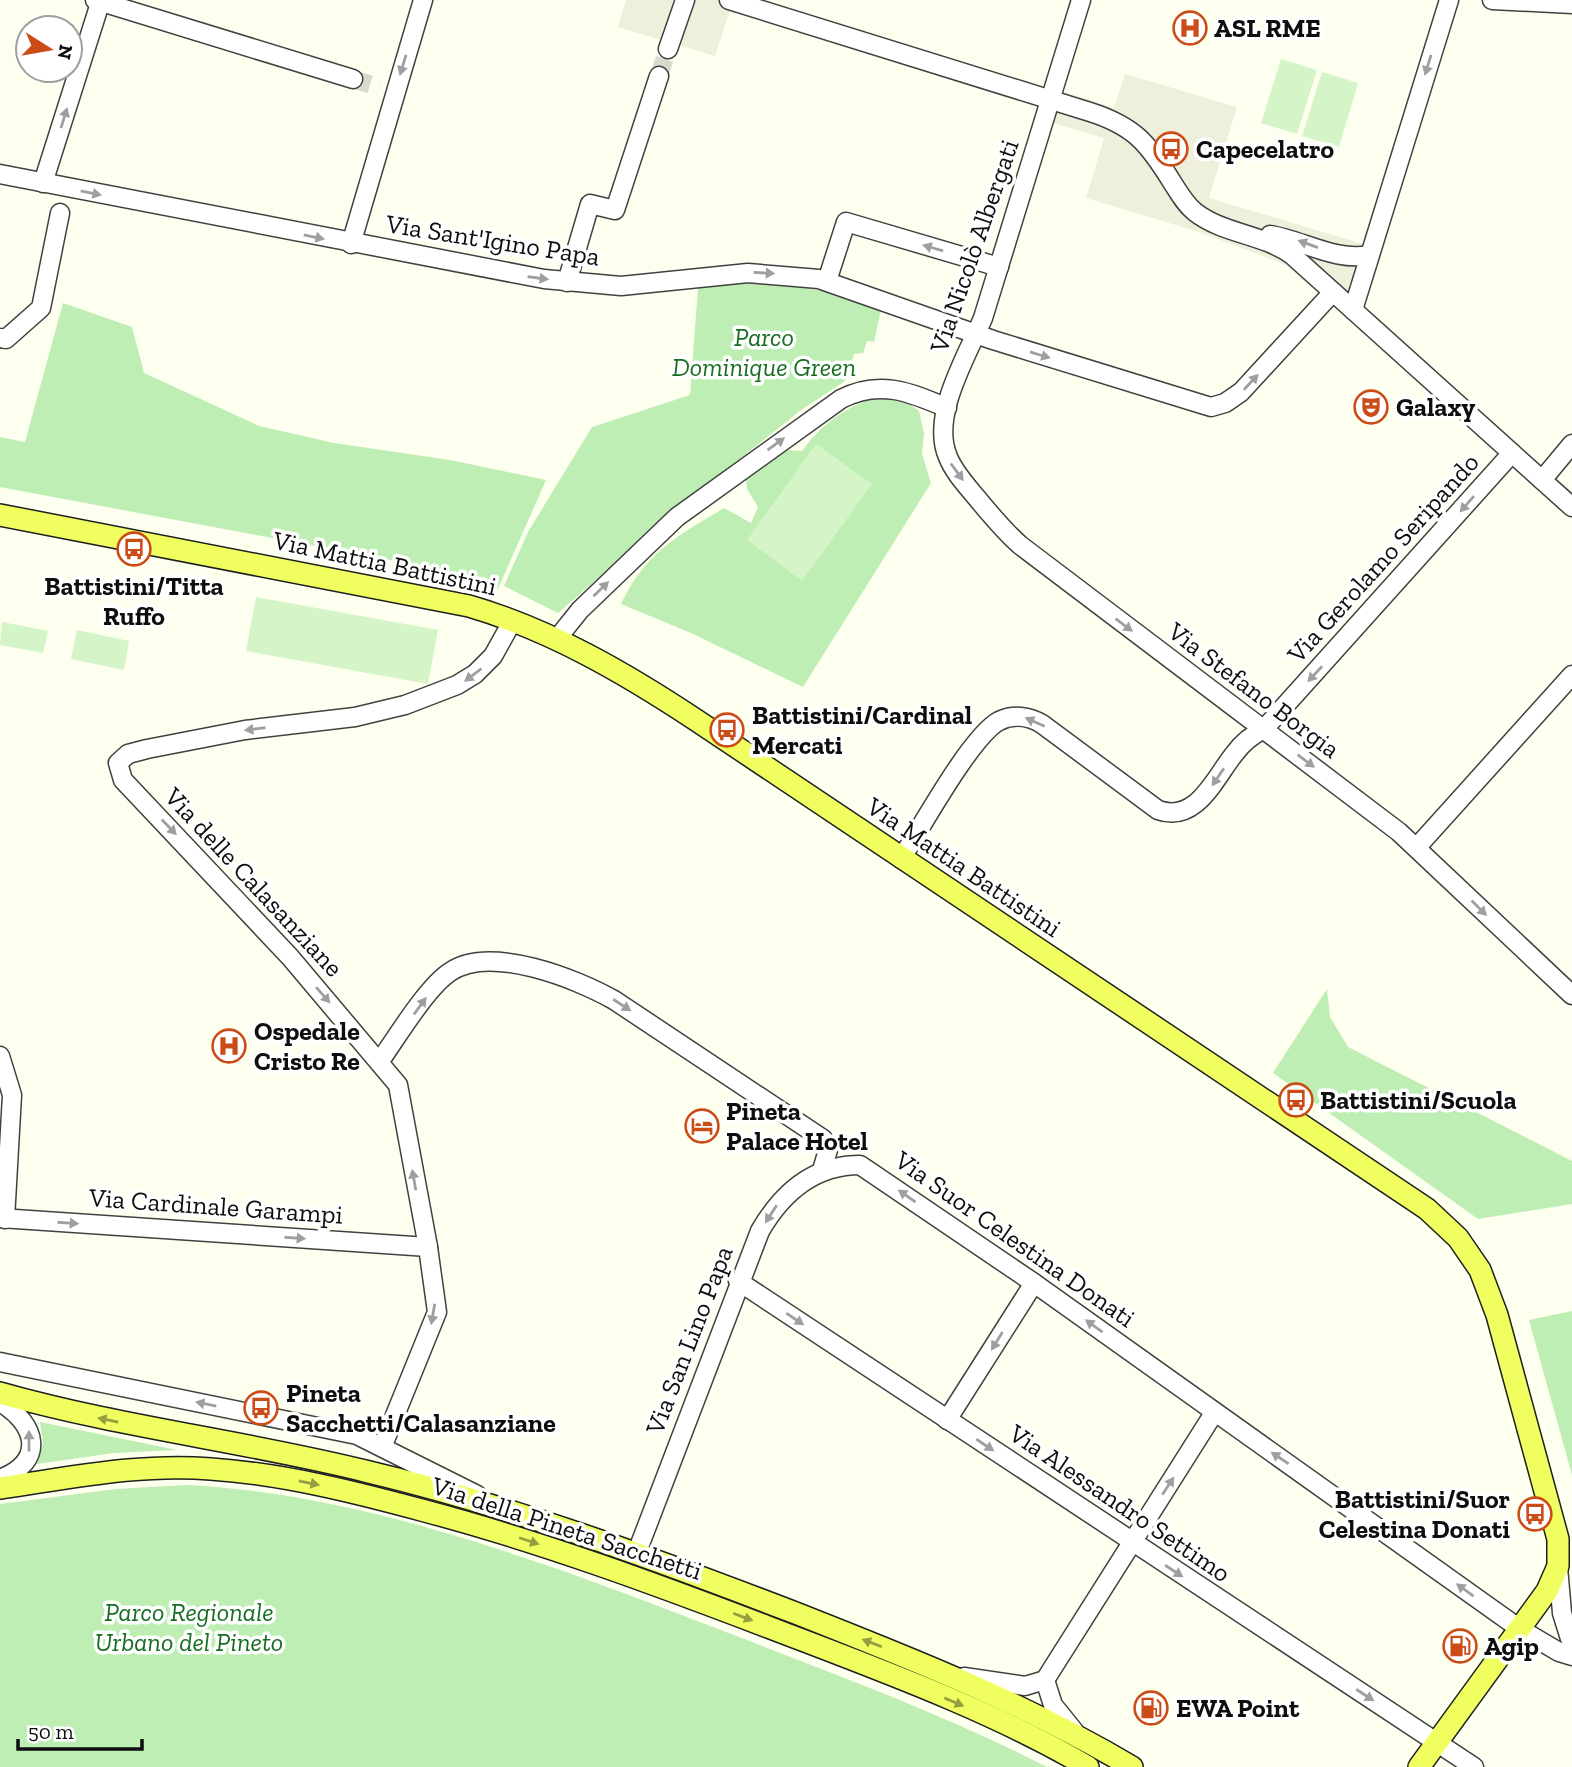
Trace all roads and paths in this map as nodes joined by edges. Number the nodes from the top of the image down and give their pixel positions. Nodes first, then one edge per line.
1 (423, 0) edge
2 (685, 0) edge
3 (729, 0) edge
4 (1081, 0) edge
5 (1449, 0) edge
6 (1492, 0) edge
7 (99, 1) edge
8 (1572, 4) edge
9 (668, 49) tunnel mouth
10 (659, 76) tunnel mouth
11 (353, 79) tunnel mouth
12 (1049, 100) junction
13 (0, 174) edge
14 (43, 183) junction
15 (60, 213) dead end
16 (1247, 233) junction
17 (351, 244) junction
18 (1369, 255) junction
19 (999, 267) junction
20 (827, 281) junction
21 (567, 282) junction
22 (1333, 292) junction
23 (1353, 310) junction
24 (975, 332) junction
25 (0, 338) edge
26 (947, 408) junction
27 (1572, 444) edge
28 (1512, 453) junction
29 (1542, 480) junction
30 (1572, 506) edge
31 (0, 515) edge
32 (513, 620) junction
33 (556, 640) junction
34 (1572, 675) edge
35 (1264, 729) junction
36 (1417, 847) junction
37 (901, 859) junction
38 (1568, 984) edge
39 (0, 1056) edge
40 (380, 1061) junction
41 (822, 1170) junction
42 (2, 1219) edge
43 (428, 1247) junction
44 (738, 1281) junction
45 (1034, 1283) junction
46 (0, 1362) edge
47 (0, 1371) edge
48 (56, 1374) junction
49 (0, 1393) edge
50 (0, 1402) edge
51 (1214, 1413) junction
52 (947, 1420) junction
53 (383, 1445) junction
54 (0, 1479) edge
55 (0, 1488) edge
56 (499, 1507) junction
57 (1130, 1543) junction
58 (637, 1552) junction
59 (1558, 1566) junction
60 (1520, 1629) junction
61 (1572, 1645) edge
62 (1572, 1656) edge
63 (953, 1675) junction
64 (1045, 1680) junction
65 (1078, 1735) junction
66 (1437, 1743) junction
67 (1088, 1767) edge
68 (1132, 1767) edge
69 (1419, 1767) edge
70 (1474, 1767) edge

1 -> 17 street
2 - 9 street
3 - 12 street
4 - 12 street, Via Nicolò Albergati
5 -> 18 street
6 - 8 street
7 - 11 street
14 -> 7 street
10 - 21 street
12 - 16 street
12 - 19 street, Via Nicolò Albergati
13 - 14 street, Via Sant'Igino Papa
14 -> 17 street, Via Sant'Igino Papa
15 - 25 street
18 -> 16 street
16 - 22 street
17 -> 21 street, Via Sant'Igino Papa
18 - 23 street
19 -> 20 street
19 - 24 street, Via Nicolò Albergati
21 -> 20 street, Via Sant'Igino Papa
20 - 24 street, Via Sant'Igino Papa
22 - 23 street
24 -> 22 street, Via Sant'Igino Papa
23 - 28 street
24 - 26 street, Via Nicolò Albergati
33 -> 26 street
26 -> 35 street, Via Stefano Borgia
27 - 29 street
28 - 29 street
28 -> 35 street, Via Gerolamo Seripando
29 - 30 street
31 - 32 main road, Via Mattia Battistini
32 - 33 main road, Via Mattia Battistini
32 -> 40 street, Via delle Calasanziane
33 - 37 main road, Via Mattia Battistini
34 - 36 street
35 -> 36 street, Via Stefano Borgia
35 -> 37 street, Via Gerolamo Seripando
36 -> 38 street, Via Stefano Borgia
37 - 59 main road, Via Mattia Battistini
39 - 42 street
40 -> 41 street
43 -> 40 street, Via delle Calasanziane
41 -> 44 street, Via San Lino Papa
45 -> 41 street, Via Suor Celestina Donati
42 -> 43 street, Via Cardinale Garampi
43 -> 53 street, Via delle Calasanziane
44 -> 52 street, Via Alessandro Settimo
44 - 58 street, Via San Lino Papa
51 -> 45 street, Via Suor Celestina Donati
45 -> 52 street
46 - 48 street, Via della Pineta Sacchetti
47 - 48 street
53 -> 48 street, Via della Pineta Sacchetti
56 -> 49 main road, Via della Pineta Sacchetti
54 -> 50 street
57 -> 51 street
60 -> 51 street, Via Suor Celestina Donati
52 -> 57 street, Via Alessandro Settimo
53 - 56 street, Via della Pineta Sacchetti
55 -> 67 main road, Via della Pineta Sacchetti
56 - 58 main road, Via della Pineta Sacchetti
57 - 64 street
57 -> 66 street, Via Alessandro Settimo
63 -> 58 main road, Via della Pineta Sacchetti
59 - 60 main road, Via Mattia Battistini
59 - 61 street
60 - 62 street, Via Suor Celestina Donati
60 - 66 main road, Via Mattia Battistini
63 - 64 street
63 - 65 main road, Via della Pineta Sacchetti
64 - 65 street
65 - 68 main road, Via della Pineta Sacchetti
66 - 69 main road, Via Mattia Battistini
66 - 70 street, Via Alessandro Settimo

